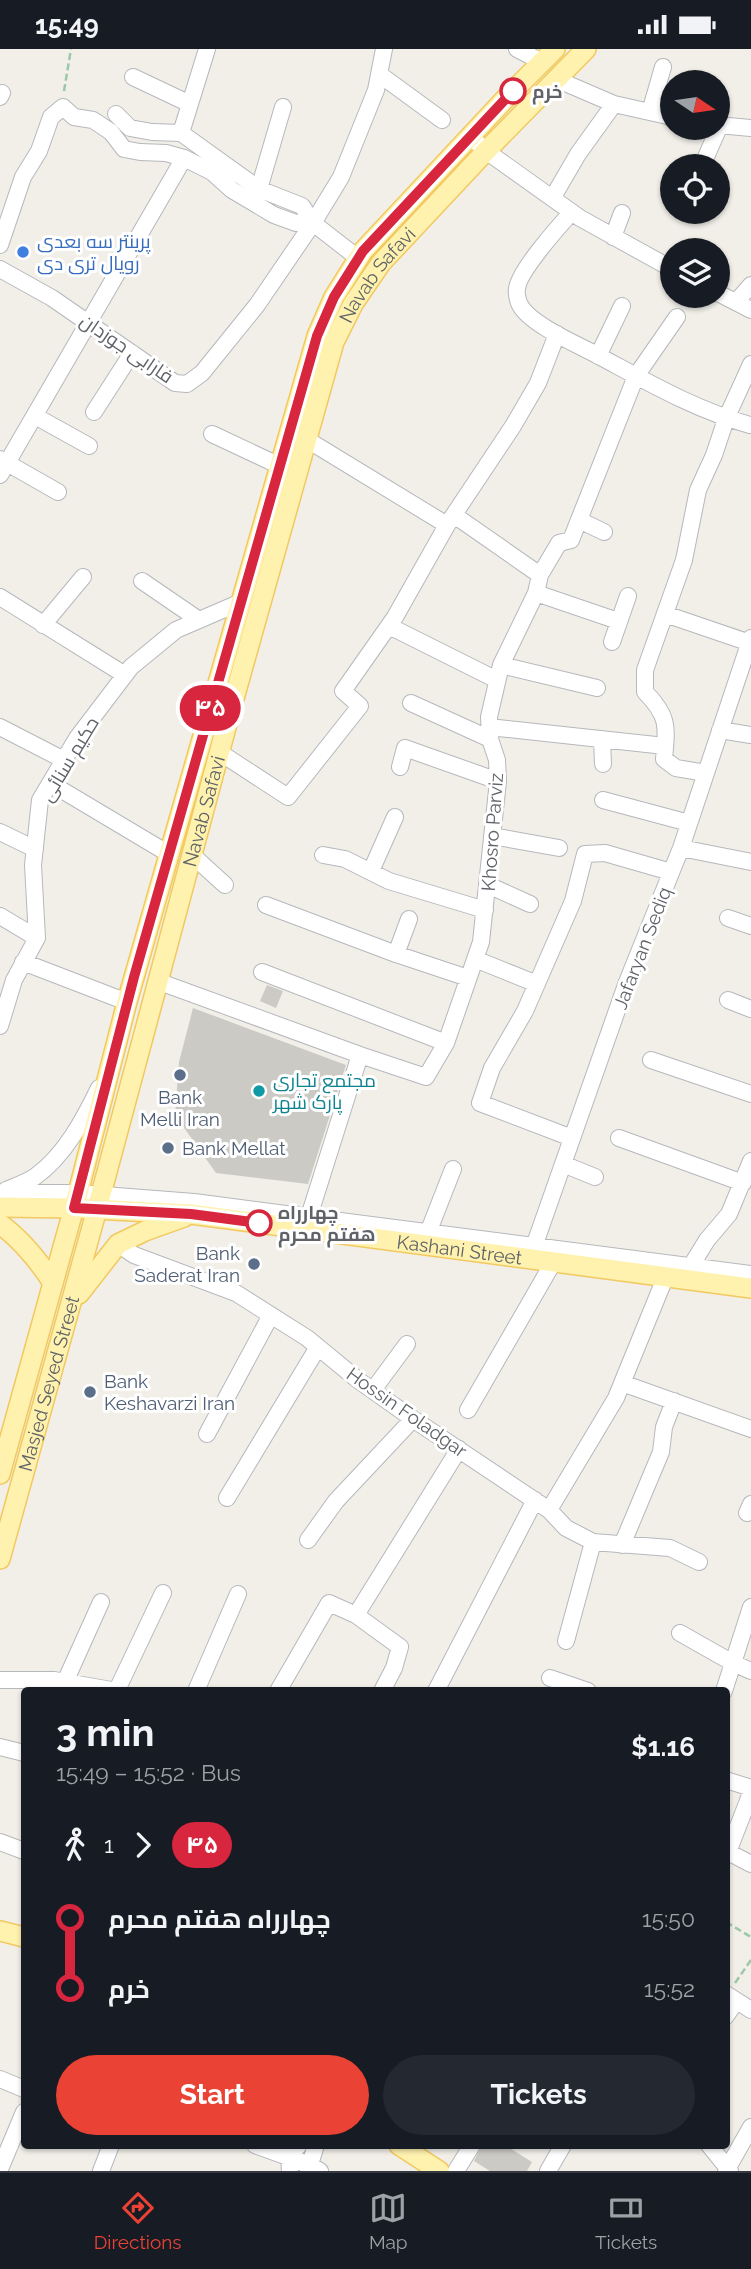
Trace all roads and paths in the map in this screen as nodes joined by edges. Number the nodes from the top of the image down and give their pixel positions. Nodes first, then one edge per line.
1 (71, 49) edge
2 (208, 49) edge
3 (384, 49) edge
4 (517, 49) edge
5 (586, 49) edge
6 (549, 56) edge
7 (663, 67) dead end
8 (379, 74) junction
9 (133, 77) dead end
10 (556, 79) junction
11 (190, 104) junction
12 (614, 104) junction
13 (63, 107) junction
14 (283, 107) dead end
15 (650, 112) junction
16 (116, 114) dead end
17 (660, 114) edge
18 (442, 120) dead end
19 (730, 126) edge
20 (751, 128) edge
21 (181, 133) junction
22 (470, 137) junction
23 (486, 151) junction
24 (184, 158) junction
25 (259, 189) junction
26 (553, 197) junction
27 (572, 212) junction
28 (622, 212) dead end
29 (313, 223) junction
30 (613, 237) junction
31 (0, 245) edge
32 (359, 258) junction
33 (660, 262) edge
34 (0, 269) edge
35 (751, 285) edge
36 (730, 299) edge
37 (736, 302) junction
38 (622, 306) dead end
39 (751, 310) edge
40 (677, 317) dead end
41 (89, 324) junction
42 (557, 334) junction
43 (132, 353) junction
44 (598, 356) junction
45 (751, 363) edge
46 (636, 376) junction
47 (94, 412) dead end
48 (34, 416) junction
49 (726, 419) junction
50 (750, 425) edge
51 (212, 434) dead end
52 (306, 439) junction
53 (89, 446) dead end
54 (2, 465) edge
55 (280, 466) junction
56 (58, 492) dead end
57 (451, 520) junction
58 (579, 520) junction
59 (604, 532) dead end
60 (540, 575) junction
61 (83, 577) dead end
62 (142, 581) dead end
63 (536, 593) junction
64 (628, 596) dead end
65 (0, 597) edge
66 (241, 602) junction
67 (665, 614) junction
68 (199, 620) junction
69 (618, 621) junction
70 (43, 625) junction
71 (389, 626) junction
72 (750, 641) edge
73 (612, 642) dead end
74 (499, 673) junction
75 (125, 675) junction
76 (597, 688) dead end
77 (411, 703) dead end
78 (0, 727) edge
79 (720, 730) junction
80 (490, 733) junction
81 (751, 735) edge
82 (602, 739) junction
83 (665, 745) junction
84 (219, 752) junction
85 (64, 760) junction
86 (603, 764) dead end
87 (400, 767) dead end
88 (706, 773) junction
89 (498, 781) junction
90 (50, 783) junction
91 (603, 800) dead end
92 (395, 817) dead end
93 (689, 823) junction
94 (0, 832) edge
95 (492, 836) junction
96 (559, 848) dead end
97 (681, 848) junction
98 (35, 849) junction
99 (169, 854) junction
100 (191, 854) junction
101 (323, 855) dead end
102 (751, 862) edge
103 (371, 871) junction
104 (671, 872) junction
105 (225, 884) dead end
106 (488, 885) junction
107 (530, 904) dead end
108 (266, 905) dead end
109 (485, 910) junction
110 (0, 916) edge
111 (728, 918) dead end
112 (409, 919) dead end
113 (751, 926) edge
114 (37, 938) junction
115 (396, 954) junction
116 (475, 959) junction
117 (23, 963) junction
118 (261, 972) dead end
119 (468, 978) junction
120 (157, 981) junction
121 (537, 984) junction
122 (728, 1000) dead end
123 (127, 1002) junction
124 (751, 1009) edge
125 (0, 1026) edge
126 (446, 1043) junction
127 (360, 1055) junction
128 (651, 1060) dead end
129 (111, 1064) junction
130 (751, 1094) edge
131 (619, 1137) dead end
132 (572, 1138) junction
133 (751, 1161) edge
134 (563, 1164) junction
135 (453, 1168) dead end
136 (595, 1177) dead end
137 (743, 1183) junction
138 (0, 1193) edge
139 (76, 1200) junction
140 (99, 1202) junction
141 (0, 1207) edge
142 (191, 1214) junction
143 (307, 1222) junction
144 (0, 1224) edge
145 (426, 1239) junction
146 (118, 1244) junction
147 (532, 1252) junction
148 (554, 1261) junction
149 (679, 1275) junction
150 (751, 1275) edge
151 (53, 1283) junction
152 (751, 1288) edge
153 (70, 1306) junction
154 (271, 1315) junction
155 (407, 1344) dead end
156 (318, 1347) junction
157 (622, 1383) junction
158 (373, 1390) junction
159 (674, 1401) junction
160 (468, 1410) dead end
161 (413, 1419) junction
162 (751, 1429) edge
163 (207, 1434) dead end
164 (459, 1449) junction
165 (0, 1474) edge
166 (227, 1497) dead end
167 (535, 1500) junction
168 (549, 1510) junction
169 (307, 1541) dead end
170 (593, 1542) junction
171 (622, 1545) junction
172 (0, 1559) edge
173 (699, 1562) dead end
174 (163, 1593) dead end
175 (238, 1594) dead end
176 (101, 1602) dead end
177 (751, 1607) edge
178 (356, 1615) junction
179 (680, 1633) dead end
180 (566, 1641) dead end
181 (733, 1664) junction
182 (751, 1671) edge
183 (550, 1678) dead end
184 (0, 1680) edge
185 (57, 1681) junction
186 (93, 1687) edge
187 (119, 1687) edge
188 (198, 1687) edge
189 (280, 1687) edge
190 (385, 1687) edge
191 (438, 1687) edge
192 (576, 1687) edge
193 (725, 1687) edge
194 (0, 1747) edge
195 (21, 1752) edge
196 (730, 1782) edge
197 (751, 1791) edge
198 (0, 1842) edge
199 (730, 1847) edge
200 (21, 1850) edge
201 (730, 1853) edge
202 (751, 1864) edge
203 (730, 1924) edge
204 (0, 1931) edge
205 (21, 1936) edge
206 (751, 1937) edge
207 (751, 1959) edge
208 (730, 1997) edge
209 (751, 2010) edge
210 (0, 2078) edge
211 (21, 2087) edge
212 (21, 2119) edge
213 (751, 2127) edge
214 (109, 2149) edge
215 (266, 2149) edge
216 (315, 2149) edge
217 (405, 2149) edge
218 (470, 2149) edge
219 (561, 2149) edge
220 (712, 2149) edge
221 (292, 2158) edge
222 (0, 2169) edge
223 (312, 2169) edge
224 (728, 2170) edge
225 (101, 2171) edge
226 (439, 2171) edge
227 (456, 2171) edge
228 (548, 2171) edge

1 - 13 path
2 - 11 street
3 - 8 street
4 - 6 street
5 - 10 main road, Navab Safavi
6 - 22 main road, Navab Safavi
7 - 15 street
8 - 18 street
8 - 29 street
9 - 11 street
10 - 12 street
10 - 23 main road, Navab Safavi
11 - 21 street
12 - 15 street
12 - 26 street
13 - 24 street
13 - 31 street
14 - 25 street
15 - 17 street
16 - 21 street
19 - 20 street
21 - 25 street
22 - 23 street
22 - 32 main road, Navab Safavi
23 - 26 street
23 - 52 main road, Navab Safavi
24 - 29 street
24 - 41 street
25 - 29 street
26 - 27 street
27 - 30 street
27 - 42 street
28 - 30 street
29 - 32 street
29 - 43 street, فارابی جوزدان
30 - 33 street
32 - 55 main road, Navab Safavi
34 - 41 street, فارابی جوزدان
35 - 37 street
36 - 37 street
37 - 39 street
38 - 44 street
40 - 46 street, Khosro Parviz
41 - 43 street, فارابی جوزدان
41 - 48 street
42 - 44 street
42 - 57 street
43 - 47 street
44 - 46 street
45 - 49 street
46 - 49 street
46 - 58 street, Khosro Parviz
48 - 53 street
48 - 54 street
49 - 50 street
49 - 67 street
51 - 55 street
52 - 57 street
52 - 84 main road, Navab Safavi
54 - 56 street
55 - 66 main road, Navab Safavi
57 - 60 street
57 - 71 street
58 - 59 street
58 - 60 street, Khosro Parviz
60 - 63 street, Khosro Parviz
61 - 70 street
62 - 68 street
63 - 69 street
63 - 74 street, Khosro Parviz
64 - 69 street
65 - 70 street
66 - 68 street, حکیم سنائی
66 - 99 main road, Navab Safavi
67 - 72 street
67 - 83 street
68 - 75 street, حکیم سنائی
69 - 73 street
70 - 75 street
71 - 74 street
71 - 84 street
72 - 79 street, Jafaryan Sediq
74 - 76 street
74 - 80 street, Khosro Parviz
75 - 85 street, حکیم سنائی
77 - 80 street
78 - 85 street
79 - 81 street
79 - 88 street, Jafaryan Sediq
80 - 82 street
80 - 89 street, Khosro Parviz
82 - 83 street
82 - 86 street
83 - 88 street
84 - 100 main road, Navab Safavi
85 - 90 street, حکیم سنائی
87 - 89 street
88 - 93 street, Jafaryan Sediq
89 - 95 street, Khosro Parviz
90 - 98 street, حکیم سنائی
90 - 99 street
91 - 93 street
92 - 103 street
93 - 97 street, Jafaryan Sediq
94 - 98 street
95 - 96 street
95 - 106 street, Khosro Parviz
97 - 102 street
97 - 104 street, Jafaryan Sediq
98 - 114 street, حکیم سنائی
99 - 123 main road, Navab Safavi
100 - 105 street
100 - 120 main road, Navab Safavi
101 - 103 street
103 - 109 street
104 - 121 street
104 - 132 street, Jafaryan Sediq
106 - 107 street
106 - 109 street, Khosro Parviz
108 - 115 street
109 - 116 street, Khosro Parviz
110 - 114 street
111 - 113 street
112 - 115 street
114 - 117 street
115 - 119 street
116 - 119 street, Khosro Parviz
116 - 121 street
117 - 123 street
117 - 125 street
118 - 126 street
119 - 126 street, Khosro Parviz
120 - 127 street
120 - 140 main road, Navab Safavi
121 - 132 street
122 - 124 street
123 - 129 main road, Navab Safavi
126 - 127 street, Khosro Parviz
127 - 143 street
128 - 130 street
129 - 138 street
129 - 139 main road, Navab Safavi
131 - 137 street
132 - 134 street, Jafaryan Sediq
133 - 137 street
134 - 136 street
134 - 147 street, Jafaryan Sediq
135 - 145 street
137 - 149 street
138 - 139 street
139 - 140 main road, Kashani Street
139 - 141 main road, Kashani Street
139 - 151 main road, Masjed Seyed Street
140 - 142 main road, Kashani Street
140 - 143 street
140 - 153 main road, Masjed Seyed Street
142 - 143 main road, Kashani Street
142 - 146 main road
143 - 145 main road, Kashani Street
144 - 151 main road
145 - 147 main road, Kashani Street
146 - 153 main road
146 - 154 street, Hossin Foladgar
147 - 148 main road, Kashani Street
147 - 149 street
148 - 149 main road, Kashani Street
148 - 160 street
149 - 150 street
149 - 152 main road, Kashani Street
149 - 157 street
151 - 165 main road, Masjed Seyed Street
153 - 172 main road, Masjed Seyed Street
154 - 156 street, Hossin Foladgar
154 - 163 street
155 - 158 street
156 - 158 street, Hossin Foladgar
156 - 166 street
157 - 159 street
157 - 168 street
158 - 161 street, Hossin Foladgar
159 - 162 street
159 - 171 street
161 - 164 street, Hossin Foladgar
161 - 169 street
164 - 167 street, Hossin Foladgar
164 - 178 street
167 - 168 street, Hossin Foladgar
167 - 191 street
168 - 170 street, Hossin Foladgar
170 - 171 street, Hossin Foladgar
170 - 180 street
171 - 173 street, Hossin Foladgar
174 - 187 street
175 - 188 street
176 - 185 street
177 - 181 street
178 - 189 street
178 - 190 street
179 - 181 street
181 - 182 street
181 - 193 street
183 - 192 street
184 - 185 street
185 - 186 street
194 - 195 street
196 - 197 street
197 - 199 street
198 - 200 street
201 - 202 street
203 - 206 path
204 - 205 main road
207 - 208 path
208 - 209 street
210 - 211 street
212 - 222 street
213 - 224 street
214 - 225 street
215 - 221 street
216 - 223 street
217 - 226 main road
218 - 227 street
219 - 228 street
220 - 224 street
221 - 223 street

